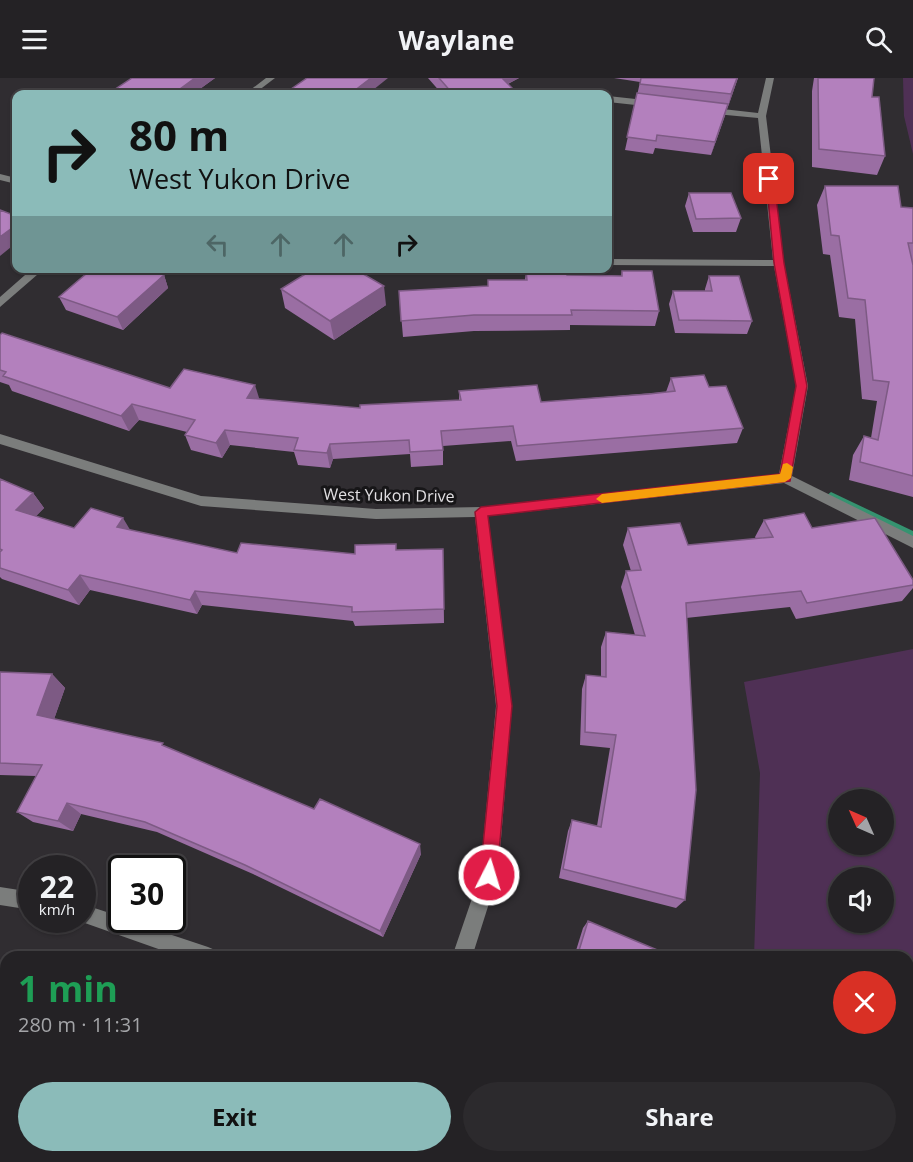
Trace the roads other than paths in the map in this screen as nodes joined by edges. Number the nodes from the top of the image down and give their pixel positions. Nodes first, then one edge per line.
1 (271, 78) edge
2 (770, 78) edge
3 (254, 90) edge
4 (612, 99) edge
5 (667, 106) edge
6 (691, 108) edge
7 (762, 116) junction
8 (612, 262) edge
9 (779, 263) junction
10 (34, 273) edge
11 (0, 303) edge
12 (0, 439) edge
13 (785, 478) junction
14 (481, 512) junction
15 (913, 542) edge
16 (0, 896) edge
17 (18, 899) edge
18 (96, 918) edge
19 (191, 951) edge
20 (464, 951) edge

1 - 3 street
2 - 7 street
4 - 5 street
6 - 7 street
7 - 9 street
8 - 9 street
9 - 13 street
10 - 11 street
12 - 14 street, West Yukon Drive
13 - 14 street, West Yukon Drive
13 - 15 street
14 - 20 street
16 - 17 street
18 - 19 street

